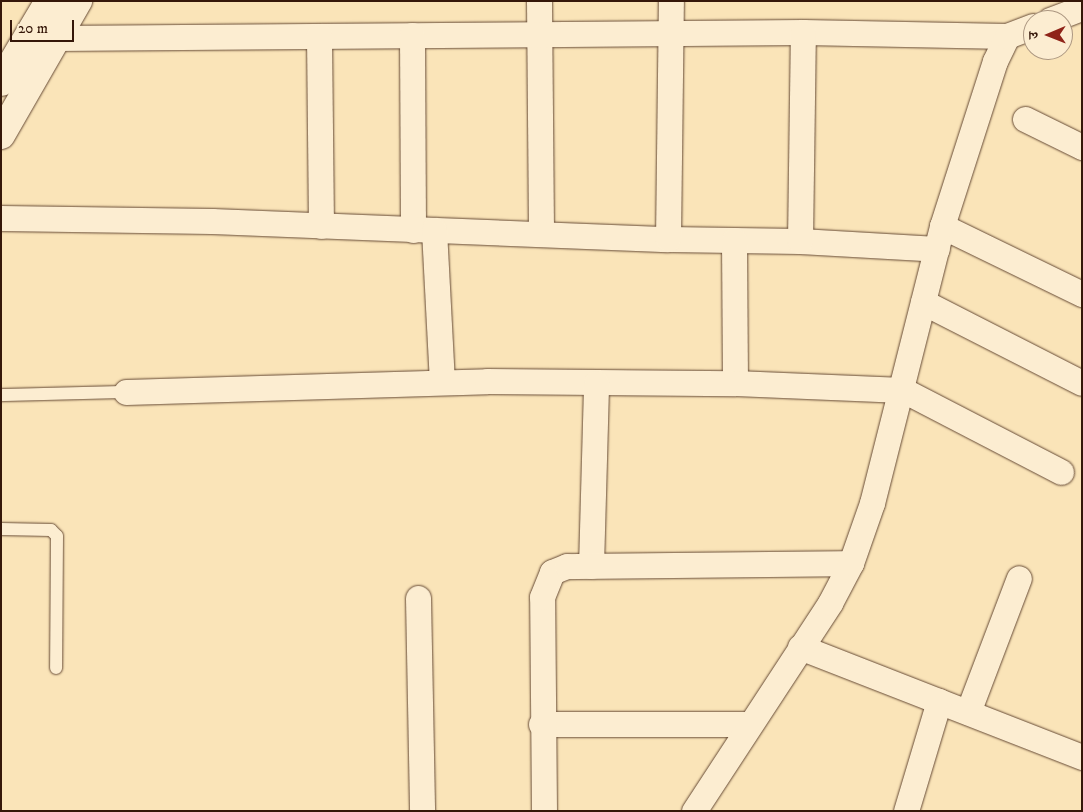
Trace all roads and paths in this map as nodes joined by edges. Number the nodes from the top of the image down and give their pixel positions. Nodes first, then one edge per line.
1 (50, 1) edge
2 (78, 1) edge
3 (539, 1) edge
4 (671, 1) edge
5 (1023, 30) edge
6 (45, 32) junction
7 (803, 32) junction
8 (538, 33) junction
9 (671, 33) junction
10 (412, 35) junction
11 (319, 36) junction
12 (1007, 36) junction
13 (1, 82) edge
14 (1025, 119) dead end
15 (1, 135) edge
16 (1082, 147) edge
17 (1, 218) edge
18 (321, 226) junction
19 (424, 230) junction
20 (541, 234) junction
21 (939, 238) junction
22 (668, 239) junction
23 (734, 240) junction
24 (800, 241) junction
25 (1082, 294) edge
26 (923, 302) junction
27 (442, 382) junction
28 (596, 383) junction
29 (735, 383) junction
30 (1082, 383) edge
31 (903, 390) junction
32 (126, 392) joint
33 (1, 395) edge
34 (1061, 472) dead end
35 (1, 529) edge
36 (851, 563) junction
37 (591, 566) junction
38 (1019, 578) dead end
39 (418, 598) dead end
40 (800, 647) junction
41 (56, 668) dead end
42 (939, 701) junction
43 (968, 712) junction
44 (542, 724) junction
45 (750, 724) junction
46 (1081, 756) edge
47 (422, 811) edge
48 (544, 811) edge
49 (694, 811) edge
50 (906, 811) edge

1 - 6 street
2 - 6 street
3 - 8 street
4 - 9 street
5 - 12 street
6 - 11 street
6 - 13 street
6 - 15 street
7 - 9 street
7 - 12 street
7 - 24 street
8 - 9 street
8 - 10 street
8 - 20 street
9 - 22 street
10 - 11 street
10 - 19 street
11 - 18 street
12 - 21 street
14 - 16 street
17 - 18 street
18 - 19 street
19 - 20 street
19 - 27 street
20 - 22 street
21 - 24 street
21 - 25 street
21 - 26 street
22 - 23 street
23 - 24 street
23 - 29 street
26 - 30 street
26 - 31 street
27 - 28 street
27 - 32 street
28 - 29 street
28 - 37 street
29 - 31 street
31 - 34 street
31 - 36 street
32 - 33 lane
35 - 41 lane
36 - 37 street
36 - 40 street
37 - 44 street
38 - 43 street
39 - 47 street
40 - 42 street
40 - 45 street
42 - 43 street
42 - 50 street
43 - 46 street
44 - 45 street
44 - 48 street
45 - 49 street

